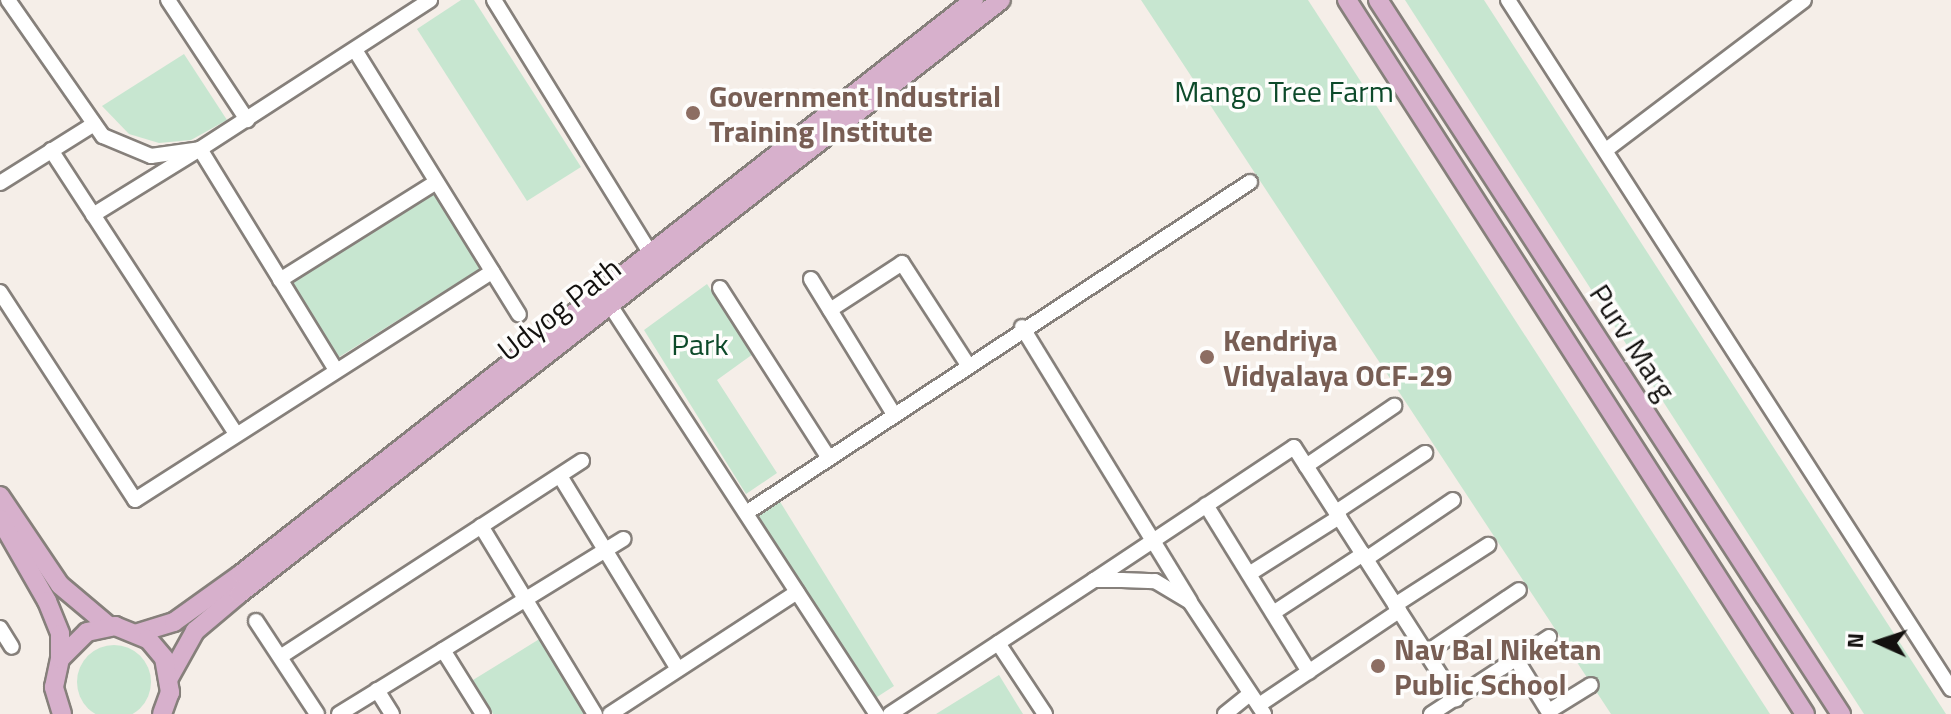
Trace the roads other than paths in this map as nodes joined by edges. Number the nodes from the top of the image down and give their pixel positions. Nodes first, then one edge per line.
1 (8, 0) edge
2 (168, 0) edge
3 (430, 0) edge
4 (494, 0) edge
5 (974, 0) edge
6 (1001, 0) edge
7 (1347, 0) edge
8 (1378, 0) edge
9 (1508, 0) edge
10 (1804, 0) edge
11 (355, 50) junction
12 (247, 120) junction
13 (94, 124) junction
14 (200, 149) junction
15 (51, 150) junction
16 (1606, 150) junction
17 (436, 182) junction
18 (1250, 182) dead end
19 (0, 183) edge
20 (93, 215) junction
21 (651, 254) junction
22 (492, 272) junction
23 (811, 279) dead end
24 (280, 280) junction
25 (720, 288) dead end
26 (0, 292) edge
27 (607, 299) junction
28 (830, 310) junction
29 (519, 314) dead end
30 (1022, 327) junction
31 (968, 365) junction
32 (336, 370) junction
33 (1394, 406) dead end
34 (893, 413) junction
35 (236, 434) junction
36 (1425, 453) dead end
37 (828, 457) junction
38 (582, 461) dead end
39 (1306, 466) junction
40 (560, 476) junction
41 (0, 496) edge
42 (1453, 500) dead end
43 (1206, 505) junction
44 (746, 513) junction
45 (1337, 515) junction
46 (0, 519) edge
47 (481, 526) junction
48 (623, 539) dead end
49 (1153, 540) junction
50 (1488, 545) dead end
51 (605, 550) junction
52 (1364, 557) junction
53 (1249, 574) junction
54 (1094, 580) junction
55 (1519, 590) dead end
56 (797, 592) junction
57 (525, 599) junction
58 (1190, 602) junction
59 (1397, 608) junction
60 (1273, 613) junction
61 (256, 621) dead end
62 (110, 627) junction
63 (0, 628) edge
64 (138, 633) junction
65 (1549, 637) dead end
66 (998, 643) junction
67 (12, 647) dead end
68 (443, 650) junction
69 (1426, 653) junction
70 (280, 657) junction
71 (60, 659) junction
72 (1516, 659) junction
73 (678, 669) junction
74 (1309, 672) junction
75 (169, 678) junction
76 (1591, 685) dead end
77 (54, 687) junction
78 (1951, 689) edge
79 (377, 690) junction
80 (1258, 704) edge
81 (1453, 705) edge
82 (1550, 713) edge
83 (43, 714) edge
84 (62, 714) edge
85 (162, 714) edge
86 (317, 714) edge
87 (339, 714) edge
88 (392, 714) edge
89 (483, 714) edge
90 (595, 714) edge
91 (610, 714) edge
92 (877, 714) edge
93 (890, 714) edge
94 (1045, 714) edge
95 (1225, 714) edge
96 (1431, 714) edge
97 (1805, 714) edge
98 (1841, 714) edge

1 - 13 street
2 - 12 street
3 - 11 street
4 - 21 street
5 - 21 main road, Udyog Path
6 - 27 main road, Udyog Path
7 - 97 main road, Purv Marg
8 - 98 main road, Purv Marg
9 - 16 street
10 - 16 street
11 - 12 street
11 - 17 street
12 - 14 street
13 - 14 street
13 - 15 street
14 - 20 street
14 - 24 street
15 - 19 street
15 - 20 street
16 - 78 street
17 - 22 street
17 - 24 street
18 - 30 street
20 - 35 street
21 - 27 main road, Udyog Path
22 - 29 street
22 - 32 street
23 - 28 street
24 - 32 street
25 - 37 street
26 - 35 street
27 - 44 street
27 - 64 main road, Udyog Path
27 - 75 main road, Udyog Path
28 - 31 street
28 - 34 street
30 - 31 street
30 - 49 street
31 - 34 street
32 - 35 street
33 - 39 street
34 - 37 street
36 - 45 street
37 - 44 street
38 - 40 street
39 - 43 street
39 - 45 street
40 - 47 street
40 - 51 street
41 - 62 main road
42 - 52 street
43 - 49 street
43 - 53 street
44 - 56 street
45 - 52 street
45 - 53 street
46 - 71 main road
47 - 57 street
47 - 70 street
48 - 51 street
49 - 54 street
49 - 58 street
50 - 59 street
51 - 57 street
51 - 73 street
52 - 59 street
52 - 60 street
53 - 60 street
54 - 58 street
54 - 66 street
55 - 69 street
56 - 73 street
56 - 92 street
57 - 68 street
57 - 90 street
58 - 80 street
59 - 69 street
59 - 74 street
60 - 74 street
61 - 70 street
62 - 64 main road
62 - 71 main road
63 - 67 street
64 - 75 main road
65 - 72 street
66 - 93 street
66 - 94 street
68 - 79 street
68 - 89 street
69 - 81 street
70 - 86 street
71 - 77 main road
72 - 81 street
72 - 82 street
73 - 91 street
74 - 80 street
75 - 85 main road, Udyog Path
76 - 82 street
77 - 83 main road
77 - 84 main road
79 - 87 street
79 - 88 street
80 - 95 street
81 - 96 street

